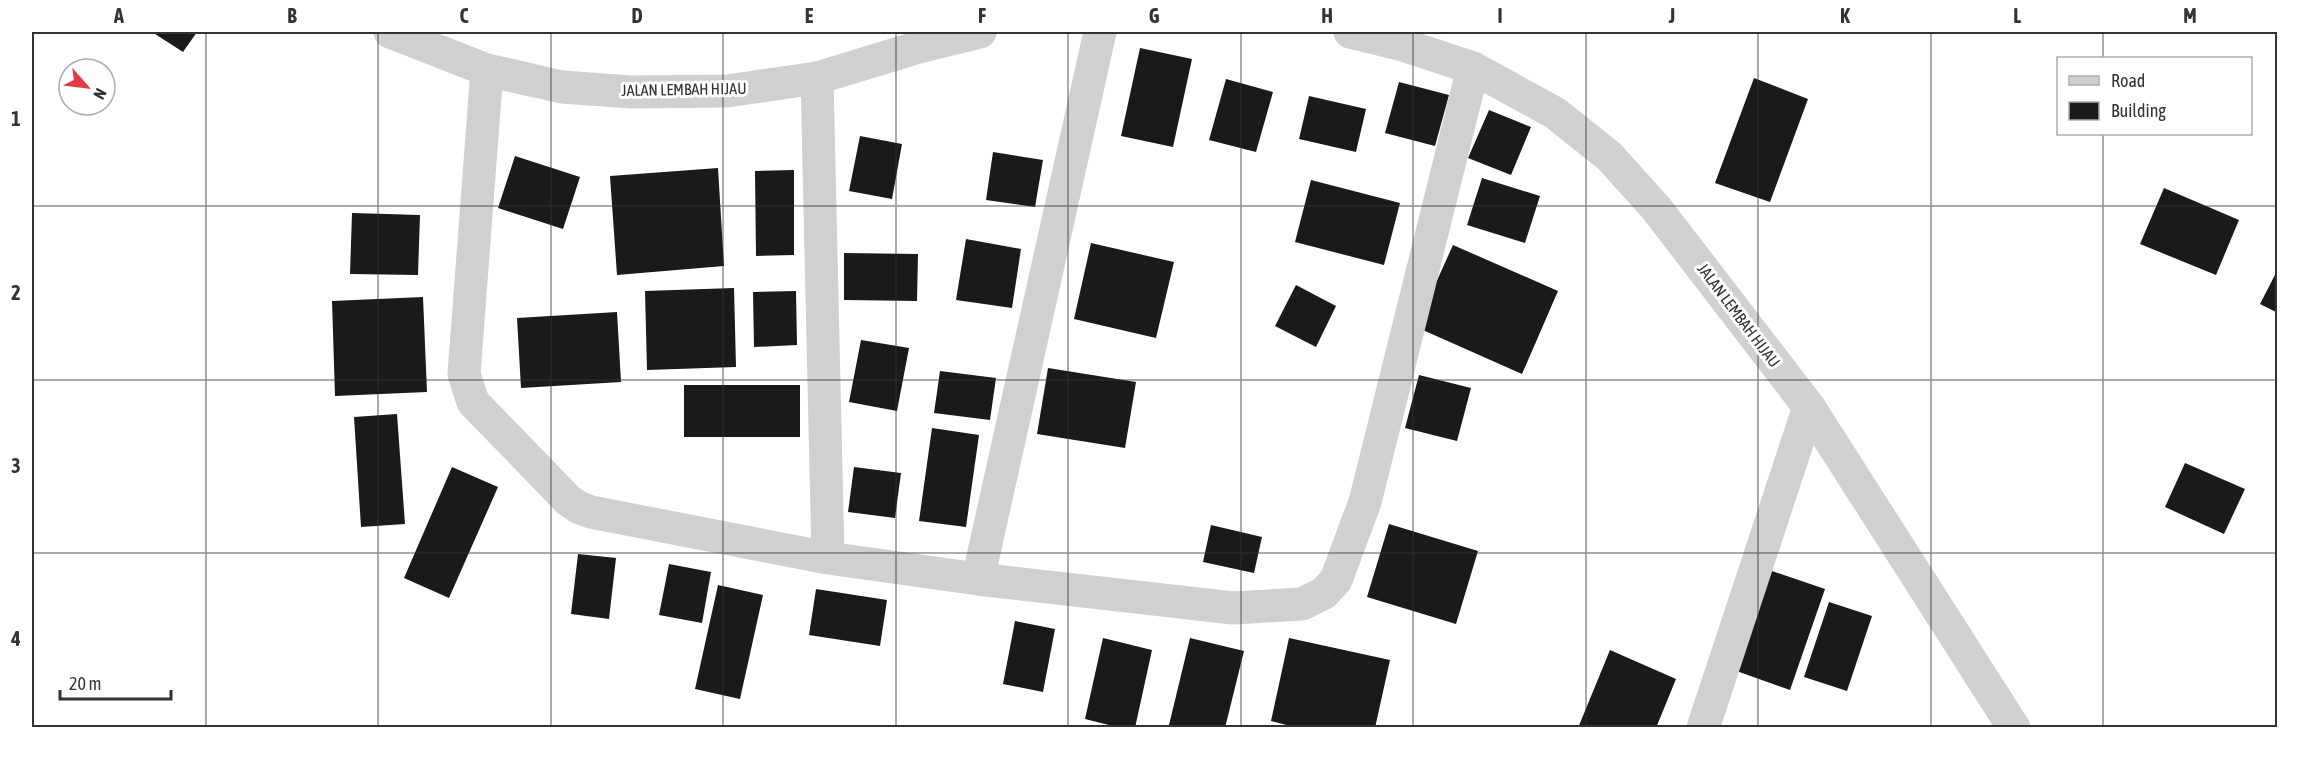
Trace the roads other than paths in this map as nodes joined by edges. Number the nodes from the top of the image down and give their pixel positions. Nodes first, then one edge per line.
1 (390, 32) edge
2 (980, 32) edge
3 (1100, 32) edge
4 (1350, 32) edge
5 (1473, 68) junction
6 (487, 70) junction
7 (817, 78) junction
8 (1809, 407) junction
9 (828, 558) junction
10 (978, 579) junction
11 (1703, 728) edge
12 (2014, 728) edge

1 - 6 street, JALAN LEMBAH HIJAU
2 - 7 street, JALAN LEMBAH HIJAU
3 - 10 street
4 - 5 street, JALAN LEMBAH HIJAU
5 - 8 street, JALAN LEMBAH HIJAU
5 - 10 street
6 - 7 street, JALAN LEMBAH HIJAU
6 - 9 street
7 - 9 street
8 - 11 street
8 - 12 street, JALAN LEMBAH HIJAU
9 - 10 street

